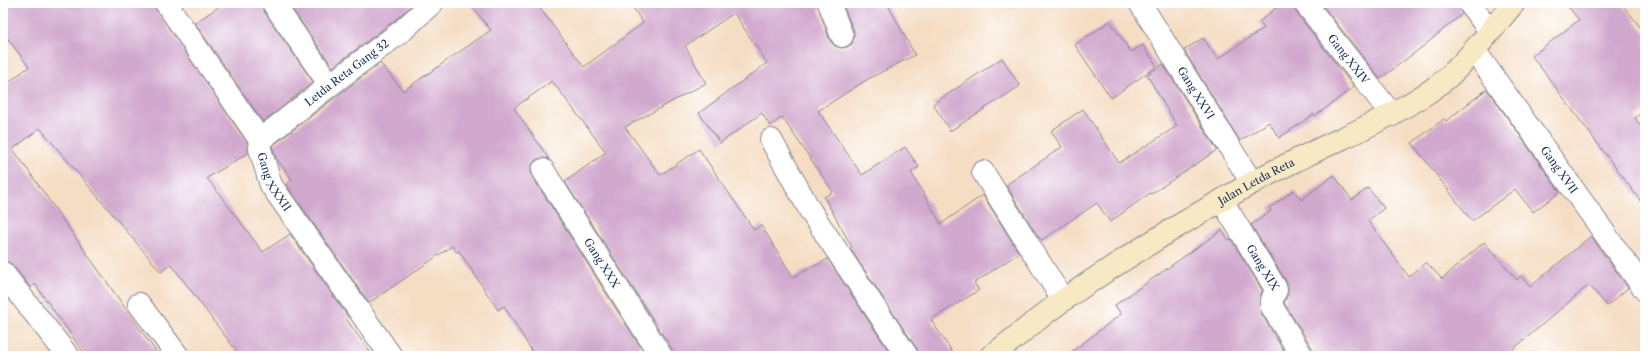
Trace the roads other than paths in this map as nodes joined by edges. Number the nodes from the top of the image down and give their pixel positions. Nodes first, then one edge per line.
1 (166, 3) edge
2 (273, 3) edge
3 (829, 3) edge
4 (1140, 3) edge
5 (1305, 3) edge
6 (1469, 3) edge
7 (1514, 3) edge
8 (431, 4) edge
9 (1490, 31) junction
10 (842, 36) dead end
11 (1474, 50) junction
12 (330, 85) junction
13 (1392, 115) junction
14 (260, 140) junction
15 (771, 140) dead end
16 (543, 170) dead end
17 (982, 172) dead end
18 (1252, 183) junction
19 (1222, 201) junction
20 (3, 273) edge
21 (1645, 290) edge
22 (1063, 300) junction
23 (139, 304) dead end
24 (68, 356) edge
25 (178, 356) edge
26 (391, 356) edge
27 (661, 356) edge
28 (907, 356) edge
29 (991, 356) edge
30 (1302, 356) edge

1 - 14 street, Gang XXXII
2 - 12 street
3 - 10 street
4 - 18 street, Gang XXVI
5 - 13 street, Gang XXIV
6 - 9 street
7 - 9 street, Jalan Letda Reta
8 - 12 street, Letda Reta Gang 32
9 - 11 street, Jalan Letda Reta
11 - 13 street, Jalan Letda Reta
11 - 21 street, Gang XVII
12 - 14 street, Letda Reta Gang 32
13 - 18 street, Jalan Letda Reta
14 - 26 street, Gang XXXII
15 - 28 street
16 - 27 street, Gang XXX
17 - 22 street
18 - 19 street, Jalan Letda Reta
19 - 22 street, Jalan Letda Reta
19 - 30 street, Gang XIX
20 - 24 street
22 - 29 street, Jalan Letda Reta
23 - 25 street

